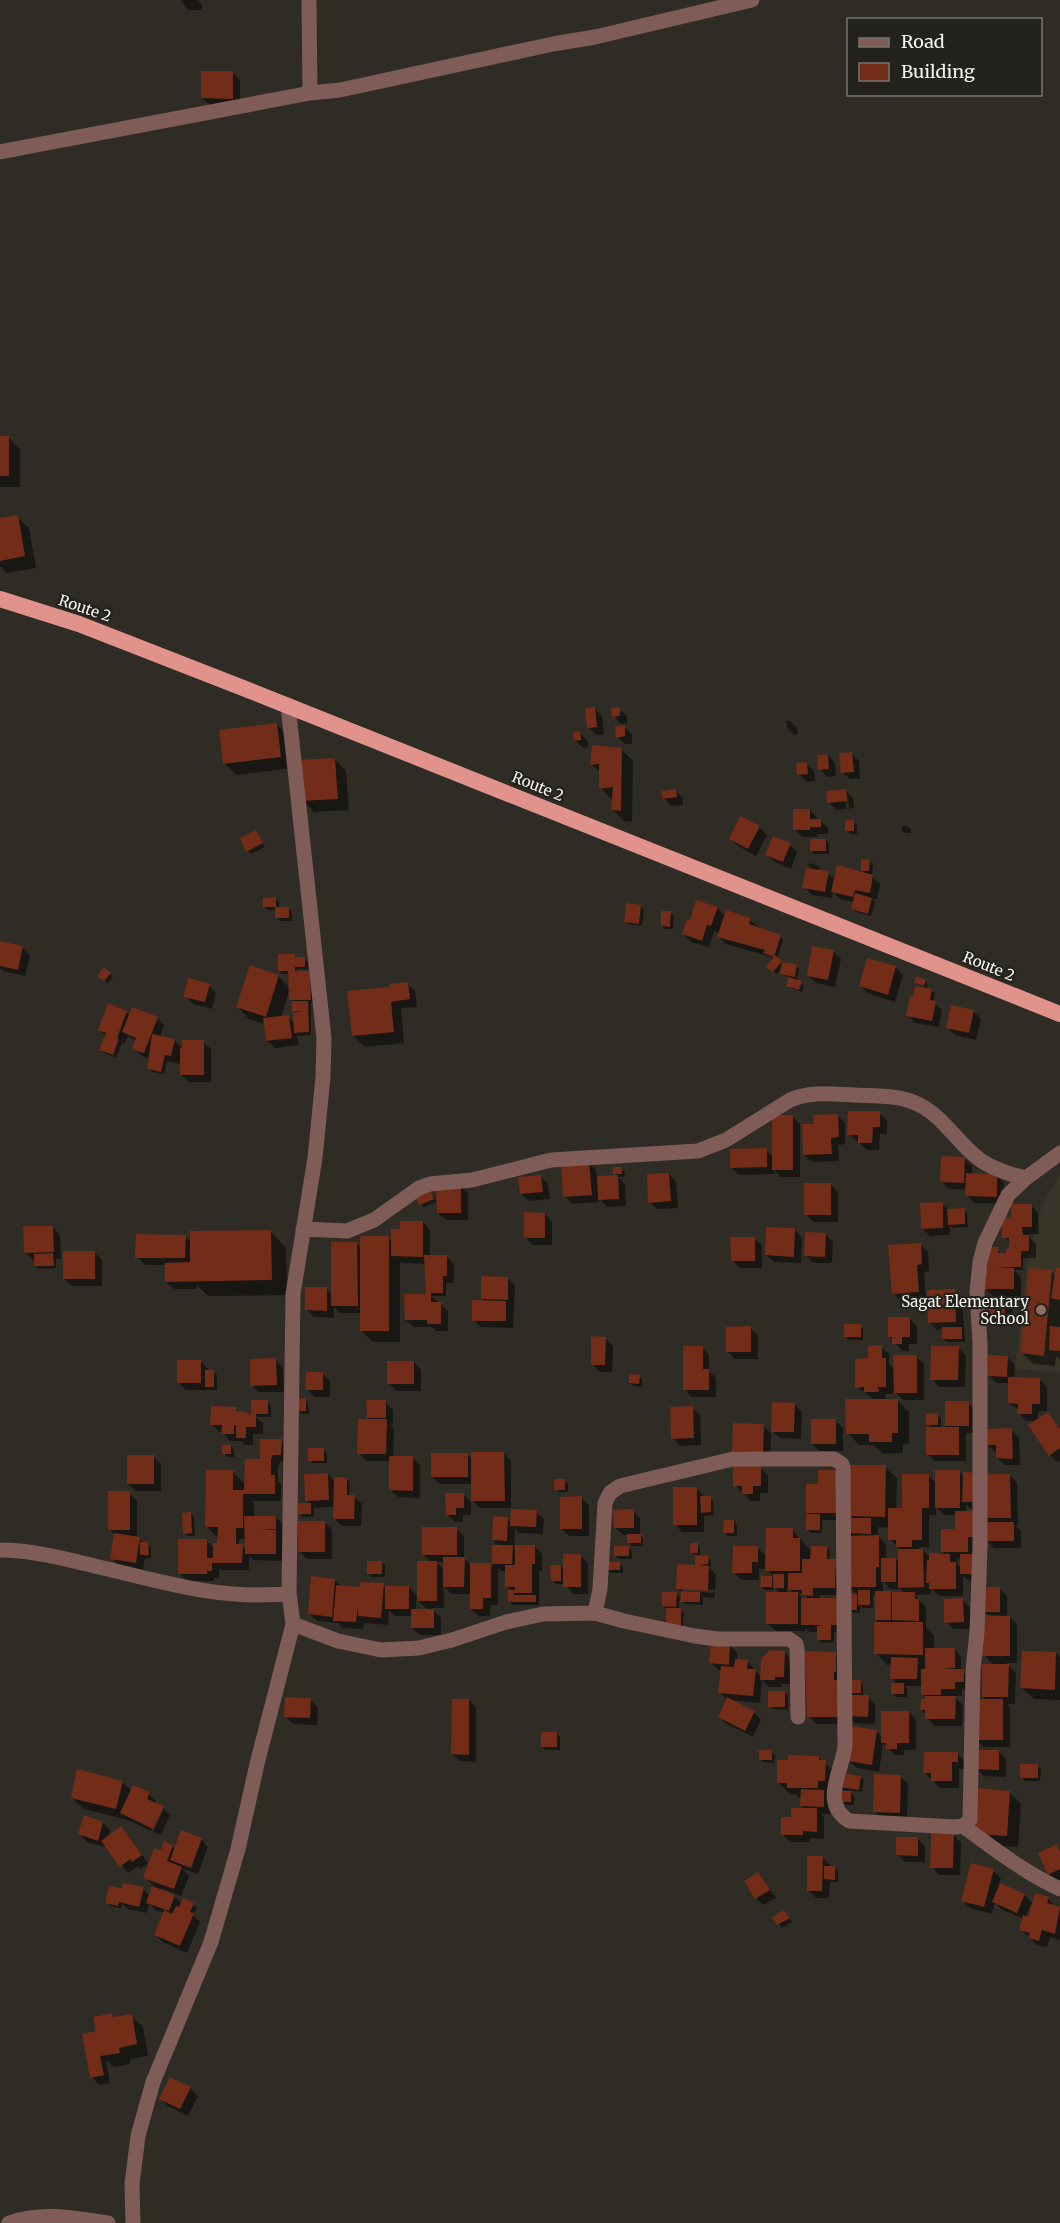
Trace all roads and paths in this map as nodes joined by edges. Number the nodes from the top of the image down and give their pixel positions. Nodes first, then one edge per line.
1 (309, 0) edge
2 (752, 0) edge
3 (310, 93) junction
4 (0, 152) edge
5 (0, 599) edge
6 (288, 705) junction
7 (1060, 1014) edge
8 (1060, 1153) edge
9 (1026, 1178) junction
10 (303, 1229) junction
11 (0, 1550) edge
12 (289, 1593) junction
13 (595, 1613) junction
14 (293, 1624) junction
15 (798, 1717) dead end
16 (963, 1826) junction
17 (1060, 1889) edge
18 (9, 2223) edge
19 (108, 2223) edge
20 (133, 2223) edge

1 - 3 street
2 - 3 street
3 - 4 street
5 - 6 highway, Route 2
6 - 7 highway, Route 2
6 - 10 street
8 - 9 street
9 - 10 street
9 - 16 street
10 - 12 street
11 - 12 street
12 - 14 street
13 - 14 street
13 - 15 street
13 - 16 street
14 - 20 street
16 - 17 street
18 - 19 street

